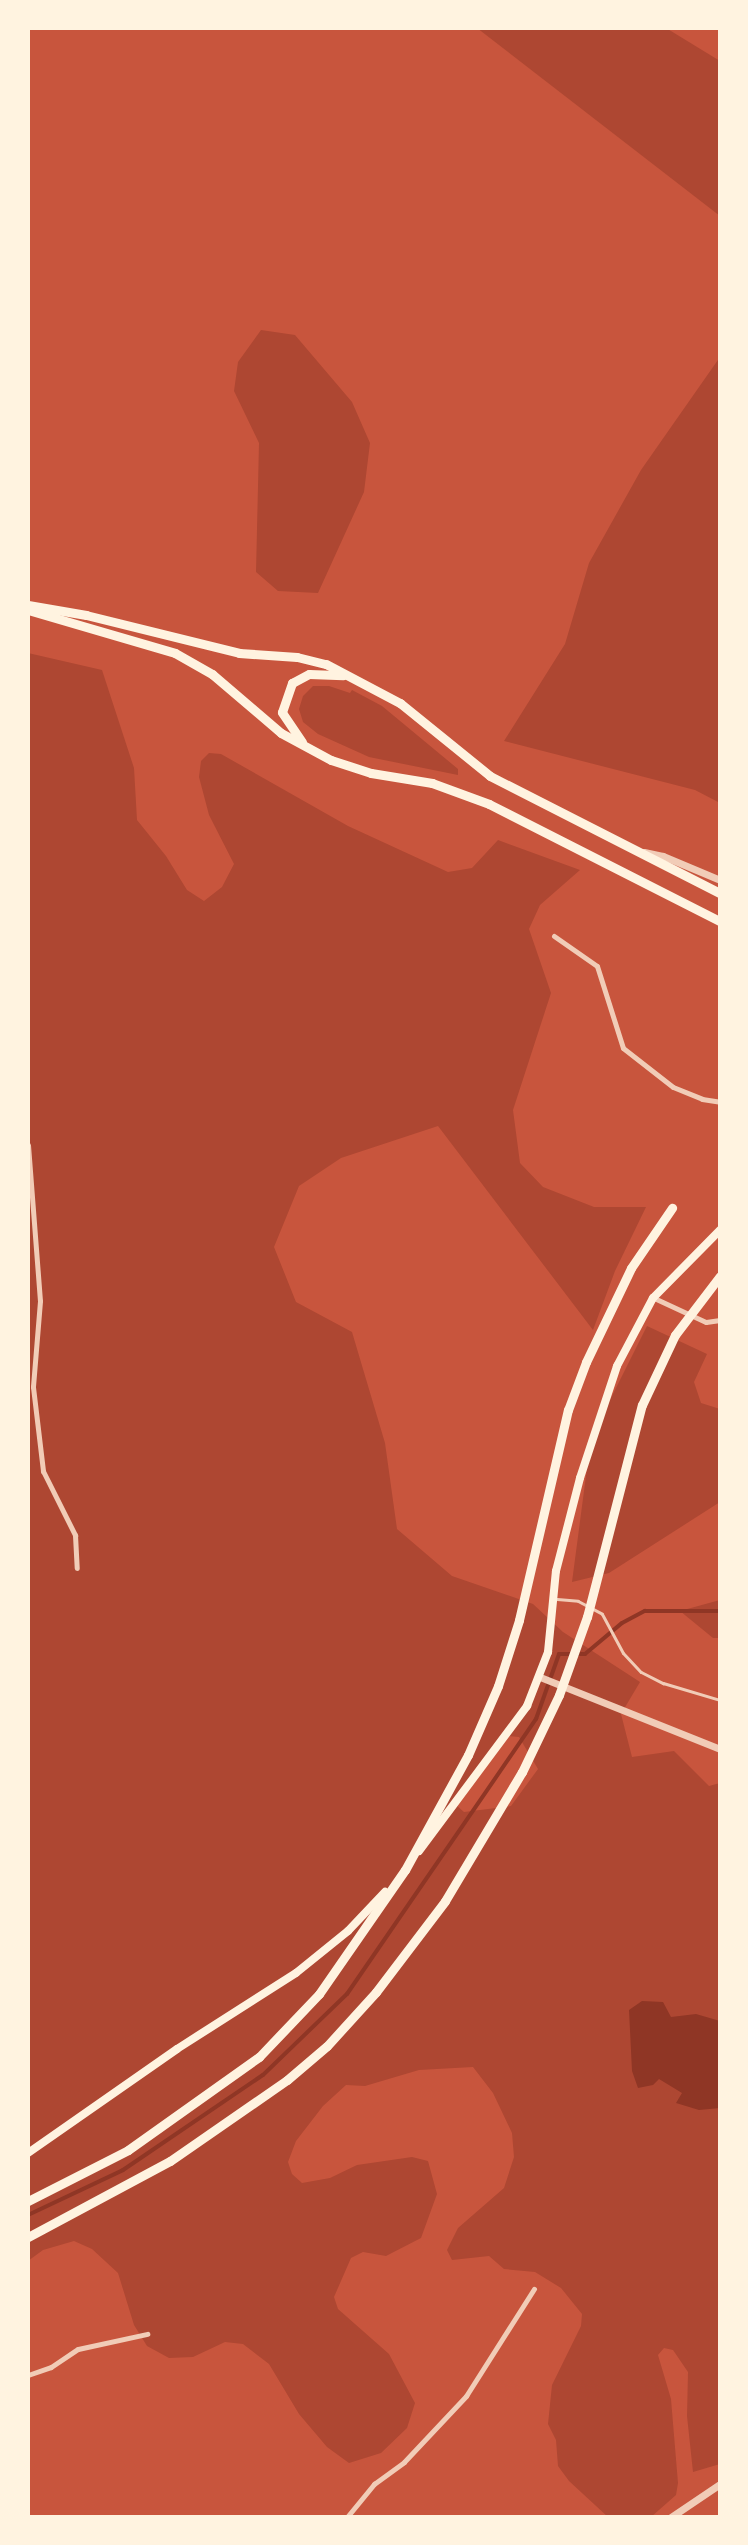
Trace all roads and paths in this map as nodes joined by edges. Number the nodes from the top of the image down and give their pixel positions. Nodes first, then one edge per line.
1 (28, 607) edge
2 (350, 676) junction
3 (305, 745) junction
4 (634, 850) junction
5 (720, 880) edge
6 (720, 893) edge
7 (720, 921) edge
8 (554, 936) dead end
9 (720, 1102) edge
10 (28, 1145) edge
11 (672, 1208) dead end
12 (720, 1230) edge
13 (720, 1276) edge
14 (653, 1298) junction
15 (720, 1320) edge
16 (77, 1568) dead end
17 (553, 1599) junction
18 (540, 1677) junction
19 (720, 1700) edge
20 (720, 1749) edge
21 (28, 2153) edge
22 (28, 2201) edge
23 (28, 2237) edge
24 (534, 2289) dead end
25 (147, 2334) dead end
26 (28, 2375) edge
27 (720, 2484) edge
28 (347, 2517) edge
29 (671, 2517) edge

1 - 2 main road
1 - 3 main road
2 - 3 main road
2 - 4 main road
3 - 7 main road
4 - 5 street
4 - 6 main road
8 - 9 street
10 - 16 street
11 - 22 main road
12 - 14 main road
13 - 23 main road
14 - 15 street
14 - 17 main road
17 - 18 main road
17 - 19 lane
18 - 20 street
18 - 21 main road
24 - 28 street
25 - 26 street
27 - 29 street

